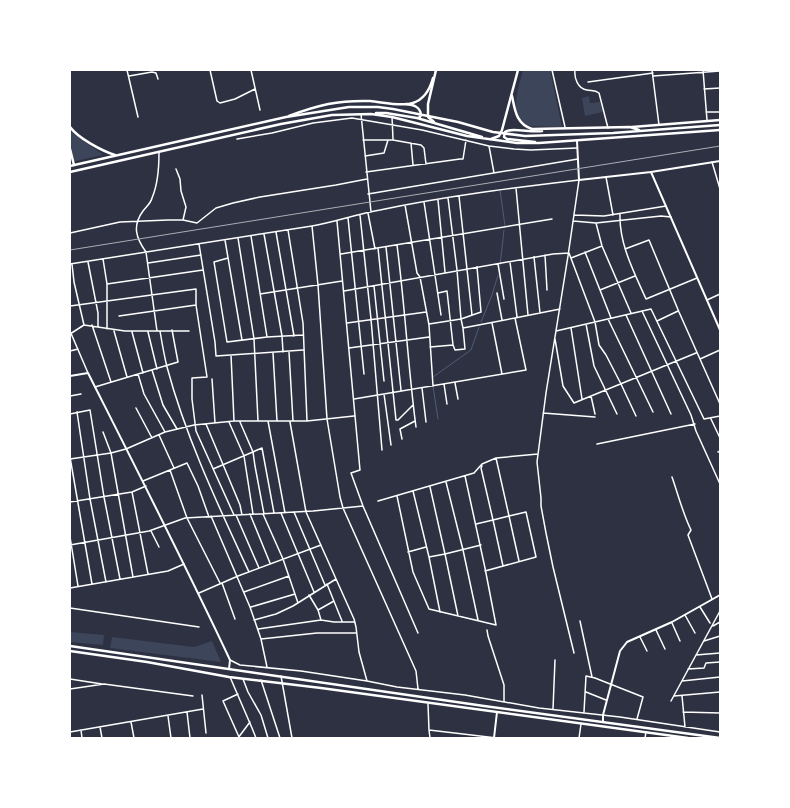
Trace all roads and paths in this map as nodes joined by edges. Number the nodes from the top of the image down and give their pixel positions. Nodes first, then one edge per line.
1 (127, 70) edge
2 (210, 70) edge
3 (251, 70) edge
4 (436, 70) edge
5 (518, 70) edge
6 (552, 70) edge
7 (575, 70) edge
8 (652, 71) edge
9 (703, 71) edge
10 (720, 71) edge
11 (129, 76) junction
12 (653, 76) junction
13 (158, 79) dead end
14 (588, 82) dead end
15 (720, 88) edge
16 (255, 89) junction
17 (704, 89) junction
18 (512, 96) junction
19 (406, 104) junction
20 (260, 110) dead end
21 (706, 112) junction
22 (720, 112) edge
23 (361, 114) junction
24 (371, 114) junction
25 (138, 117) dead end
26 (286, 117) junction
27 (392, 117) junction
28 (417, 118) junction
29 (362, 120) junction
30 (707, 120) junction
31 (720, 120) edge
32 (392, 124) junction
33 (660, 125) junction
34 (720, 125) edge
35 (446, 126) junction
36 (70, 127) edge
37 (630, 127) junction
38 (608, 128) junction
39 (565, 129) junction
40 (546, 130) junction
41 (720, 130) edge
42 (640, 131) junction
43 (237, 139) dead end
44 (488, 139) junction
45 (363, 140) junction
46 (388, 140) junction
47 (393, 140) junction
48 (466, 140) junction
49 (577, 141) junction
50 (411, 143) junction
51 (539, 143) junction
52 (489, 146) junction
53 (70, 148) edge
54 (577, 148) junction
55 (159, 153) junction
56 (116, 156) junction
57 (365, 156) junction
58 (578, 160) junction
59 (720, 161) edge
60 (712, 162) junction
61 (426, 164) junction
62 (74, 165) junction
63 (70, 166) edge
64 (413, 166) junction
65 (176, 169) dead end
66 (70, 172) edge
67 (366, 172) junction
68 (651, 172) junction
69 (494, 174) junction
70 (606, 177) junction
71 (366, 179) junction
72 (579, 180) junction
73 (516, 188) junction
74 (720, 189) edge
75 (368, 194) junction
76 (459, 196) junction
77 (448, 198) junction
78 (438, 200) junction
79 (424, 202) junction
80 (405, 205) junction
81 (666, 206) junction
82 (369, 213) junction
83 (574, 214) junction
84 (620, 214) junction
85 (360, 215) junction
86 (614, 215) junction
87 (671, 217) junction
88 (348, 218) junction
89 (552, 219) dead end
90 (183, 220) junction
91 (337, 221) junction
92 (573, 221) junction
93 (620, 221) junction
94 (136, 222) junction
95 (596, 222) junction
96 (520, 225) junction
97 (312, 226) junction
98 (288, 230) junction
99 (276, 232) junction
100 (70, 233) edge
101 (264, 234) junction
102 (463, 234) junction
103 (251, 236) junction
104 (452, 236) junction
105 (238, 238) junction
106 (441, 238) junction
107 (430, 239) junction
108 (225, 240) junction
109 (411, 243) junction
110 (199, 244) junction
111 (397, 245) junction
112 (602, 246) junction
113 (386, 247) junction
114 (378, 248) junction
115 (375, 249) junction
116 (625, 249) junction
117 (364, 251) junction
118 (146, 252) junction
119 (585, 252) junction
120 (352, 253) junction
121 (569, 253) junction
122 (201, 254) junction
123 (340, 255) junction
124 (545, 255) junction
125 (534, 257) junction
126 (228, 258) junction
127 (570, 258) junction
128 (103, 259) junction
129 (523, 259) junction
130 (88, 261) junction
131 (510, 262) junction
132 (148, 263) junction
133 (71, 264) edge
134 (498, 264) junction
135 (478, 267) junction
136 (467, 269) junction
137 (203, 270) junction
138 (457, 270) junction
139 (445, 272) junction
140 (435, 274) junction
141 (636, 276) junction
142 (420, 277) junction
143 (150, 278) junction
144 (698, 278) junction
145 (402, 280) junction
146 (342, 281) junction
147 (390, 282) junction
148 (618, 283) junction
149 (107, 284) junction
150 (382, 284) junction
151 (318, 285) junction
152 (374, 285) junction
153 (297, 287) junction
154 (367, 287) junction
155 (356, 289) junction
156 (286, 290) junction
157 (548, 290) dead end
158 (600, 290) junction
159 (669, 290) junction
160 (344, 291) junction
161 (275, 292) junction
162 (438, 293) junction
163 (497, 293) dead end
164 (260, 294) junction
165 (720, 294) edge
166 (152, 295) junction
167 (504, 299) dead end
168 (707, 300) junction
169 (108, 301) junction
170 (96, 303) junction
171 (79, 305) junction
172 (196, 305) junction
173 (70, 306) edge
174 (560, 309) junction
175 (154, 310) junction
176 (642, 311) junction
177 (678, 311) junction
178 (426, 312) junction
179 (540, 313) junction
180 (631, 314) junction
181 (405, 315) junction
182 (441, 315) dead end
183 (528, 315) junction
184 (626, 315) junction
185 (119, 316) dead end
186 (394, 316) junction
187 (472, 316) junction
188 (386, 317) junction
189 (516, 318) junction
190 (611, 318) junction
191 (378, 319) junction
192 (461, 319) junction
193 (608, 319) junction
194 (371, 320) junction
195 (450, 320) junction
196 (502, 320) junction
197 (657, 321) junction
198 (359, 322) junction
199 (492, 322) junction
200 (595, 322) junction
201 (347, 323) junction
202 (428, 324) junction
203 (586, 324) junction
204 (84, 325) junction
205 (92, 325) junction
206 (98, 327) junction
207 (463, 328) junction
208 (571, 328) junction
209 (107, 329) junction
210 (114, 330) junction
211 (172, 330) junction
212 (720, 330) edge
213 (70, 331) edge
214 (131, 331) junction
215 (148, 331) junction
216 (157, 331) junction
217 (160, 331) junction
218 (189, 331) dead end
219 (556, 331) junction
220 (71, 334) edge
221 (282, 336) junction
222 (294, 336) junction
223 (303, 336) junction
224 (267, 337) junction
225 (430, 337) junction
226 (555, 337) junction
227 (254, 339) junction
228 (242, 340) junction
229 (406, 341) junction
230 (396, 342) junction
231 (389, 343) junction
232 (380, 344) junction
233 (453, 345) junction
234 (373, 346) junction
235 (361, 347) junction
236 (430, 347) junction
237 (349, 348) junction
238 (78, 349) junction
239 (303, 350) junction
240 (720, 350) edge
241 (70, 351) edge
242 (283, 352) junction
243 (289, 352) junction
244 (697, 352) junction
245 (273, 353) junction
246 (254, 354) junction
247 (231, 355) junction
248 (700, 359) junction
249 (677, 361) junction
250 (668, 365) junction
251 (167, 366) junction
252 (157, 369) junction
253 (152, 370) junction
254 (651, 371) junction
255 (88, 373) junction
256 (143, 373) junction
257 (138, 374) junction
258 (364, 374) dead end
259 (502, 374) junction
260 (70, 376) edge
261 (127, 377) junction
262 (636, 377) junction
263 (212, 379) dead end
264 (384, 381) dead end
265 (111, 382) junction
266 (454, 383) junction
267 (444, 384) junction
268 (621, 384) junction
269 (433, 386) junction
270 (95, 387) junction
271 (422, 388) junction
272 (411, 389) junction
273 (606, 390) junction
274 (401, 391) junction
275 (393, 392) junction
276 (81, 394) dead end
277 (384, 394) junction
278 (378, 395) junction
279 (70, 396) edge
280 (591, 396) junction
281 (354, 399) junction
282 (458, 399) dead end
283 (582, 400) junction
284 (447, 404) dead end
285 (720, 404) edge
286 (413, 405) junction
287 (136, 408) dead end
288 (77, 412) junction
289 (653, 412) dead end
290 (543, 413) junction
291 (70, 414) edge
292 (595, 414) dead end
293 (617, 414) dead end
294 (671, 414) dead end
295 (355, 416) junction
296 (636, 416) dead end
297 (720, 416) edge
298 (595, 417) dead end
299 (327, 418) junction
300 (711, 419) junction
301 (415, 420) junction
302 (234, 421) junction
303 (240, 421) junction
304 (258, 421) junction
305 (268, 421) junction
306 (277, 421) junction
307 (290, 421) junction
308 (293, 421) junction
309 (307, 421) junction
310 (229, 422) junction
311 (426, 422) dead end
312 (215, 423) junction
313 (206, 424) junction
314 (695, 424) junction
315 (194, 425) junction
316 (186, 427) junction
317 (416, 427) dead end
318 (177, 429) junction
319 (103, 432) dead end
320 (165, 432) junction
321 (159, 434) junction
322 (152, 438) junction
323 (720, 438) edge
324 (402, 439) dead end
325 (597, 444) dead end
326 (391, 445) dead end
327 (126, 449) junction
328 (382, 450) dead end
329 (254, 452) junction
330 (111, 453) junction
331 (538, 454) junction
332 (97, 455) junction
333 (244, 456) junction
334 (84, 457) junction
335 (70, 458) edge
336 (496, 458) junction
337 (482, 464) junction
338 (223, 465) junction
339 (174, 468) junction
340 (213, 469) junction
341 (170, 470) junction
342 (465, 476) junction
343 (672, 477) dead end
344 (143, 480) junction
345 (446, 482) junction
346 (720, 484) edge
347 (146, 486) junction
348 (430, 486) junction
349 (414, 491) junction
350 (132, 492) junction
351 (118, 494) junction
352 (104, 496) junction
353 (397, 496) junction
354 (90, 499) junction
355 (77, 501) junction
356 (378, 501) dead end
357 (70, 502) edge
358 (363, 506) junction
359 (343, 508) junction
360 (294, 512) junction
361 (306, 512) junction
362 (274, 513) junction
363 (281, 513) junction
364 (285, 513) junction
365 (250, 514) junction
366 (253, 514) junction
367 (263, 514) junction
368 (235, 515) junction
369 (242, 515) junction
370 (223, 516) junction
371 (509, 516) junction
372 (210, 517) junction
373 (187, 518) junction
374 (493, 520) junction
375 (476, 524) junction
376 (165, 525) junction
377 (151, 530) junction
378 (140, 533) junction
379 (125, 535) junction
380 (70, 537) edge
381 (112, 538) junction
382 (98, 540) junction
383 (85, 542) junction
384 (71, 545) edge
385 (321, 545) junction
386 (480, 546) junction
387 (159, 547) dead end
388 (426, 547) junction
389 (309, 550) junction
390 (463, 550) junction
391 (408, 552) junction
392 (298, 554) junction
393 (445, 554) junction
394 (429, 557) junction
395 (283, 559) junction
396 (519, 562) junction
397 (270, 563) junction
398 (184, 564) junction
399 (503, 566) junction
400 (259, 568) junction
401 (485, 571) junction
402 (249, 572) junction
403 (148, 574) junction
404 (238, 576) junction
405 (289, 576) junction
406 (133, 577) junction
407 (336, 578) junction
408 (120, 580) junction
409 (106, 582) junction
410 (221, 583) junction
411 (92, 584) junction
412 (326, 585) junction
413 (78, 586) junction
414 (70, 588) edge
415 (244, 592) junction
416 (314, 592) junction
417 (199, 593) junction
418 (295, 594) junction
419 (310, 595) junction
420 (720, 595) edge
421 (712, 600) junction
422 (334, 601) junction
423 (298, 603) junction
424 (250, 607) junction
425 (700, 607) junction
426 (70, 608) edge
427 (318, 610) junction
428 (720, 611) edge
429 (440, 612) junction
430 (686, 615) junction
431 (458, 616) junction
432 (235, 619) dead end
433 (254, 620) junction
434 (321, 620) junction
435 (478, 621) junction
436 (580, 621) dead end
437 (343, 622) junction
438 (355, 622) junction
439 (672, 622) junction
440 (720, 622) edge
441 (710, 623) dead end
442 (712, 626) junction
443 (199, 627) dead end
444 (258, 630) junction
445 (487, 630) dead end
446 (656, 630) junction
447 (357, 633) junction
448 (418, 633) dead end
449 (696, 633) dead end
450 (640, 636) junction
451 (720, 636) edge
452 (261, 639) junction
453 (680, 641) dead end
454 (704, 641) junction
455 (71, 647) edge
456 (665, 649) dead end
457 (71, 651) edge
458 (647, 651) dead end
459 (574, 653) dead end
460 (720, 653) edge
461 (696, 655) junction
462 (230, 660) junction
463 (555, 660) dead end
464 (720, 662) edge
465 (267, 667) junction
466 (229, 669) junction
467 (688, 669) junction
468 (281, 676) junction
469 (229, 677) junction
470 (243, 677) junction
471 (592, 677) junction
472 (720, 677) edge
473 (70, 679) edge
474 (261, 680) junction
475 (367, 681) junction
476 (682, 681) junction
477 (282, 683) junction
478 (104, 684) junction
479 (611, 684) junction
480 (70, 689) edge
481 (418, 689) junction
482 (586, 692) junction
483 (720, 692) edge
484 (238, 694) junction
485 (202, 695) dead end
486 (193, 696) dead end
487 (674, 696) junction
488 (682, 696) junction
489 (607, 700) junction
490 (671, 701) dead end
491 (504, 702) junction
492 (428, 703) junction
493 (204, 709) junction
494 (553, 709) junction
495 (187, 712) junction
496 (497, 712) junction
497 (584, 712) junction
498 (683, 712) junction
499 (720, 713) edge
500 (603, 715) junction
501 (168, 716) junction
502 (637, 720) junction
503 (131, 722) junction
504 (250, 722) junction
505 (603, 722) junction
506 (581, 724) junction
507 (100, 727) junction
508 (685, 727) junction
509 (81, 730) junction
510 (430, 730) junction
511 (70, 732) edge
512 (646, 732) junction
513 (720, 732) edge
514 (206, 733) dead end
515 (82, 738) edge
516 (102, 738) edge
517 (134, 738) edge
518 (171, 738) edge
519 (190, 738) edge
520 (238, 738) edge
521 (256, 738) edge
522 (268, 738) edge
523 (280, 738) edge
524 (292, 738) edge
525 (430, 738) edge
526 (495, 738) edge
527 (579, 738) edge
528 (645, 738) edge
529 (688, 738) edge
530 (720, 738) edge

1 - 11 street
2 - 16 street
3 - 16 street
4 - 19 main road
4 - 35 main road
5 - 18 main road
6 - 39 street
7 - 38 street
8 - 12 street
8 - 14 street
9 - 10 street
9 - 12 street
9 - 17 street
11 - 13 street
11 - 25 street
12 - 33 street
15 - 17 street
16 - 20 street
17 - 21 street
18 - 40 main road
18 - 44 main road
19 - 26 main road
19 - 28 main road
21 - 22 street
21 - 30 street
23 - 24 main road
23 - 29 street
23 - 55 main road
24 - 27 main road
24 - 28 main road
26 - 42 main road
26 - 56 main road
27 - 32 street
27 - 44 main road
28 - 35 main road
29 - 32 street
29 - 43 street
29 - 45 street
30 - 31 main road
30 - 33 main road
32 - 47 street
32 - 48 street
33 - 37 main road
34 - 42 main road
35 - 44 main road
36 - 56 main road
37 - 38 main road
37 - 42 main road
38 - 39 main road
39 - 40 main road
40 - 51 main road
41 - 49 main road
44 - 51 main road
45 - 46 street
45 - 57 street
46 - 47 street
46 - 57 street
47 - 50 street
48 - 52 street
48 - 61 street
49 - 51 main road
49 - 54 street
50 - 61 street
50 - 64 street
52 - 54 street
52 - 69 street
53 - 62 main road
54 - 58 street
55 - 66 main road
55 - 94 street
56 - 62 main road
57 - 67 street
58 - 69 street
58 - 72 street
59 - 60 street
60 - 68 street
60 - 74 street
61 - 64 street
62 - 63 main road
64 - 67 street
65 - 90 street
67 - 71 street
68 - 70 street
68 - 81 street
69 - 75 street
70 - 72 street
70 - 86 street
71 - 75 street
71 - 90 street
72 - 73 street
72 - 83 street
73 - 76 street
73 - 96 street
75 - 82 street
76 - 77 street
76 - 102 street
77 - 78 street
77 - 104 street
78 - 79 street
78 - 106 street
79 - 80 street
79 - 107 street
80 - 82 street
80 - 109 street
81 - 84 street
81 - 87 street
82 - 85 street
82 - 115 street
83 - 86 street
83 - 92 street
84 - 86 street
84 - 93 street
85 - 88 street
85 - 117 street
87 - 93 street
87 - 144 street
88 - 91 street
88 - 120 street
89 - 96 street
90 - 94 street
91 - 97 street
91 - 123 street
92 - 95 street
92 - 121 street
93 - 95 street
93 - 116 street
94 - 100 street
94 - 118 street
95 - 112 street
96 - 102 street
96 - 129 street
97 - 98 street
97 - 151 street
98 - 99 street
98 - 153 street
99 - 101 street
99 - 156 street
101 - 103 street
101 - 161 street
102 - 104 street
102 - 136 street
103 - 105 street
103 - 164 street
104 - 106 street
104 - 138 street
105 - 108 street
105 - 227 street
106 - 107 street
106 - 139 street
107 - 109 street
107 - 140 street
108 - 110 street
108 - 126 street
109 - 111 street
109 - 142 street
110 - 118 street
110 - 122 street
111 - 113 street
111 - 145 street
112 - 119 street
112 - 148 street
113 - 114 street
113 - 147 street
114 - 115 street
114 - 150 street
115 - 117 street
116 - 141 street
116 - 159 street
117 - 120 street
117 - 154 street
118 - 128 street
118 - 132 street
119 - 127 street
119 - 158 street
120 - 123 street
120 - 155 street
121 - 124 street
121 - 127 street
121 - 174 street
122 - 132 street
122 - 137 street
123 - 146 street
124 - 125 street
124 - 157 street
125 - 129 street
125 - 179 street
126 - 228 street
126 - 228 street
127 - 200 street
128 - 130 street
128 - 149 street
129 - 131 street
129 - 183 street
130 - 133 street
130 - 170 street
131 - 134 street
131 - 189 street
132 - 143 street
133 - 171 street
134 - 135 street
134 - 167 street
135 - 136 street
135 - 187 street
136 - 138 street
136 - 187 street
137 - 143 street
137 - 247 street
138 - 139 street
138 - 192 street
139 - 140 street
140 - 142 street
140 - 162 street
141 - 148 street
141 - 159 street
142 - 145 street
142 - 178 street
143 - 149 street
143 - 166 street
144 - 159 street
144 - 168 street
145 - 147 street
145 - 181 street
146 - 151 street
146 - 160 street
147 - 150 street
147 - 186 street
148 - 158 street
148 - 180 street
149 - 169 street
150 - 152 street
150 - 188 street
151 - 153 street
151 - 299 street
152 - 154 street
152 - 191 street
153 - 156 street
153 - 223 street
154 - 155 street
154 - 194 street
155 - 160 street
155 - 198 street
156 - 161 street
156 - 222 street
158 - 190 street
159 - 177 street
160 - 201 street
161 - 164 street
161 - 221 street
162 - 182 street
162 - 195 street
163 - 196 street
164 - 224 street
165 - 168 street
166 - 169 street
166 - 172 street
166 - 175 street
168 - 212 street
169 - 170 street
169 - 209 street
170 - 171 street
170 - 206 street
171 - 173 street
171 - 204 street
172 - 175 street
172 - 315 street
174 - 179 street
174 - 219 street
175 - 185 street
175 - 216 street
176 - 180 street
176 - 197 street
176 - 250 street
177 - 197 street
177 - 244 street
178 - 181 street
178 - 202 street
179 - 183 street
180 - 184 street
181 - 186 street
181 - 229 street
183 - 189 street
184 - 190 street
184 - 254 street
186 - 188 street
186 - 230 street
187 - 192 street
188 - 191 street
188 - 231 street
189 - 196 street
189 - 259 street
190 - 193 street
191 - 194 street
191 - 232 street
192 - 195 street
192 - 207 street
193 - 200 street
193 - 262 street
194 - 198 street
194 - 234 street
195 - 202 street
195 - 233 street
196 - 199 street
197 - 249 street
198 - 201 street
198 - 235 street
199 - 207 street
199 - 259 street
200 - 203 street
200 - 268 street
201 - 237 street
202 - 225 street
203 - 208 street
203 - 273 street
204 - 205 street
204 - 220 street
205 - 206 street
205 - 265 street
206 - 209 street
207 - 233 street
208 - 219 street
208 - 283 street
209 - 210 street
210 - 214 street
210 - 261 street
211 - 217 street
211 - 218 street
211 - 251 street
213 - 220 street
214 - 215 street
214 - 256 street
215 - 216 street
215 - 252 street
216 - 217 street
217 - 251 street
219 - 226 street
220 - 238 street
221 - 222 street
221 - 224 street
221 - 242 street
222 - 223 street
223 - 239 street
224 - 227 street
225 - 229 street
225 - 236 street
226 - 283 street
226 - 290 street
227 - 228 street
227 - 246 street
229 - 230 street
229 - 272 street
230 - 231 street
230 - 274 street
231 - 232 street
231 - 275 street
232 - 234 street
232 - 264 street
233 - 236 street
234 - 235 street
234 - 278 street
235 - 237 street
235 - 258 street
236 - 269 street
237 - 281 street
238 - 241 street
238 - 255 street
239 - 243 street
239 - 309 street
240 - 248 street
242 - 243 street
242 - 245 street
243 - 308 street
244 - 248 street
244 - 249 street
245 - 246 street
245 - 306 street
246 - 247 street
246 - 304 street
247 - 302 street
248 - 285 street
249 - 250 street
249 - 300 street
250 - 254 street
250 - 314 street
251 - 252 street
251 - 316 street
252 - 253 street
253 - 256 street
253 - 318 street
254 - 262 street
254 - 294 street
255 - 260 street
255 - 270 street
256 - 257 street
257 - 261 street
257 - 320 street
259 - 266 street
261 - 265 street
262 - 268 street
262 - 289 street
263 - 312 street
265 - 270 street
266 - 267 street
266 - 282 street
267 - 269 street
267 - 284 street
268 - 273 street
268 - 296 street
269 - 271 street
270 - 327 street
271 - 272 street
271 - 311 street
272 - 274 street
272 - 286 street
273 - 280 street
273 - 293 street
274 - 275 street
275 - 277 street
275 - 286 street
276 - 279 street
277 - 278 street
277 - 326 street
278 - 281 street
278 - 328 street
280 - 283 street
280 - 292 street
281 - 295 street
286 - 301 street
287 - 322 street
288 - 291 street
288 - 332 street
288 - 334 street
290 - 298 street
290 - 331 street
295 - 299 street
295 - 358 street
297 - 300 street
299 - 309 street
299 - 359 street
300 - 323 street
301 - 317 street
301 - 324 street
302 - 303 street
302 - 310 street
303 - 304 street
303 - 329 street
304 - 305 street
305 - 306 street
305 - 364 street
306 - 307 street
307 - 308 street
307 - 361 street
308 - 309 street
310 - 312 street
310 - 333 street
312 - 313 street
313 - 315 street
313 - 338 street
314 - 325 street
314 - 346 street
315 - 316 street
315 - 340 street
316 - 318 street
316 - 370 street
318 - 320 street
319 - 330 street
320 - 321 street
321 - 322 street
321 - 339 street
322 - 327 street
327 - 330 street
327 - 344 street
329 - 333 street
329 - 362 street
329 - 367 street
330 - 332 street
330 - 351 street
331 - 336 street
331 - 459 street
332 - 334 street
332 - 352 street
333 - 338 street
333 - 366 street
334 - 335 street
334 - 354 street
335 - 355 street
336 - 337 street
336 - 371 street
337 - 342 street
337 - 374 street
338 - 340 street
338 - 369 street
339 - 341 street
339 - 372 street
340 - 368 street
341 - 344 street
341 - 373 street
342 - 345 street
342 - 375 street
343 - 421 street
344 - 347 street
345 - 348 street
345 - 390 street
347 - 350 street
347 - 376 street
348 - 349 street
348 - 393 street
349 - 353 street
349 - 388 street
350 - 351 street
350 - 378 street
351 - 352 street
351 - 379 street
352 - 354 street
352 - 381 street
353 - 356 street
353 - 391 street
354 - 355 street
354 - 382 street
355 - 357 street
355 - 383 street
358 - 359 street
358 - 448 street
359 - 361 street
359 - 481 street
360 - 361 street
360 - 364 street
360 - 389 street
361 - 385 street
362 - 363 street
362 - 367 street
363 - 364 street
363 - 392 street
365 - 366 street
365 - 369 street
365 - 397 street
366 - 367 street
367 - 395 street
368 - 369 street
368 - 370 street
368 - 400 street
370 - 372 street
370 - 402 street
371 - 374 street
371 - 396 street
371 - 396 street
372 - 373 street
372 - 404 street
373 - 376 street
373 - 410 street
374 - 375 street
374 - 399 street
375 - 386 street
376 - 377 street
376 - 398 street
377 - 378 street
377 - 387 street
378 - 379 street
378 - 403 street
379 - 381 street
379 - 406 street
380 - 384 street
381 - 382 street
381 - 408 street
382 - 383 street
382 - 409 street
383 - 384 street
383 - 411 street
384 - 413 street
385 - 389 street
385 - 407 street
386 - 390 street
386 - 401 street
388 - 391 street
388 - 394 street
389 - 392 street
389 - 412 street
390 - 393 street
390 - 435 street
391 - 429 street
392 - 395 street
392 - 416 street
393 - 394 street
393 - 431 street
394 - 429 street
395 - 397 street
395 - 405 street
396 - 399 street
397 - 400 street
398 - 403 street
398 - 417 street
399 - 401 street
400 - 402 street
401 - 435 street
402 - 404 street
403 - 406 street
404 - 410 street
404 - 415 street
405 - 415 street
405 - 418 street
406 - 408 street
407 - 412 street
407 - 438 street
408 - 409 street
409 - 411 street
410 - 417 street
410 - 432 street
411 - 413 street
412 - 416 street
412 - 422 street
413 - 414 street
415 - 424 street
416 - 419 street
417 - 462 street
418 - 423 street
418 - 424 street
419 - 423 street
419 - 427 street
420 - 421 street
421 - 425 street
422 - 427 street
422 - 437 street
423 - 433 street
424 - 433 street
425 - 430 street
425 - 441 street
426 - 443 street
427 - 434 street
428 - 442 street
429 - 431 street
430 - 439 street
430 - 449 street
431 - 435 street
433 - 444 street
434 - 437 street
434 - 444 street
436 - 471 street
437 - 438 street
438 - 447 street
439 - 446 street
439 - 453 street
440 - 442 street
442 - 454 street
444 - 452 street
445 - 491 street
446 - 450 street
446 - 456 street
447 - 452 street
447 - 475 street
450 - 458 street
450 - 479 street
451 - 454 street
452 - 465 street
454 - 461 street
455 - 457 main road
455 - 466 main road
457 - 469 main road
460 - 461 street
461 - 467 street
462 - 465 street
462 - 466 street
463 - 494 street
464 - 467 street
465 - 475 street
466 - 468 main road
467 - 476 street
468 - 477 street
468 - 505 main road
469 - 470 main road
469 - 484 street
470 - 474 main road
470 - 522 street
471 - 479 street
471 - 482 street
472 - 476 street
473 - 478 street
474 - 477 main road
474 - 523 street
475 - 481 street
476 - 487 street
477 - 492 main road
477 - 524 street
478 - 480 street
478 - 486 street
479 - 489 street
479 - 502 street
481 - 491 street
482 - 489 street
482 - 497 street
483 - 488 street
484 - 504 street
484 - 520 street
485 - 493 street
487 - 488 street
487 - 490 street
488 - 498 street
489 - 500 street
491 - 494 street
492 - 496 main road
492 - 510 street
493 - 495 street
493 - 514 street
494 - 497 street
495 - 501 street
495 - 519 street
496 - 506 main road
496 - 526 street
497 - 500 street
498 - 499 street
498 - 508 street
500 - 502 street
500 - 505 street
501 - 503 street
501 - 518 street
502 - 508 street
503 - 507 street
503 - 517 street
504 - 520 street
504 - 521 street
505 - 530 main road
506 - 512 main road
506 - 527 street
507 - 509 street
507 - 516 street
508 - 513 street
509 - 511 street
509 - 515 street
510 - 525 street
510 - 526 street
512 - 528 street
512 - 529 main road

